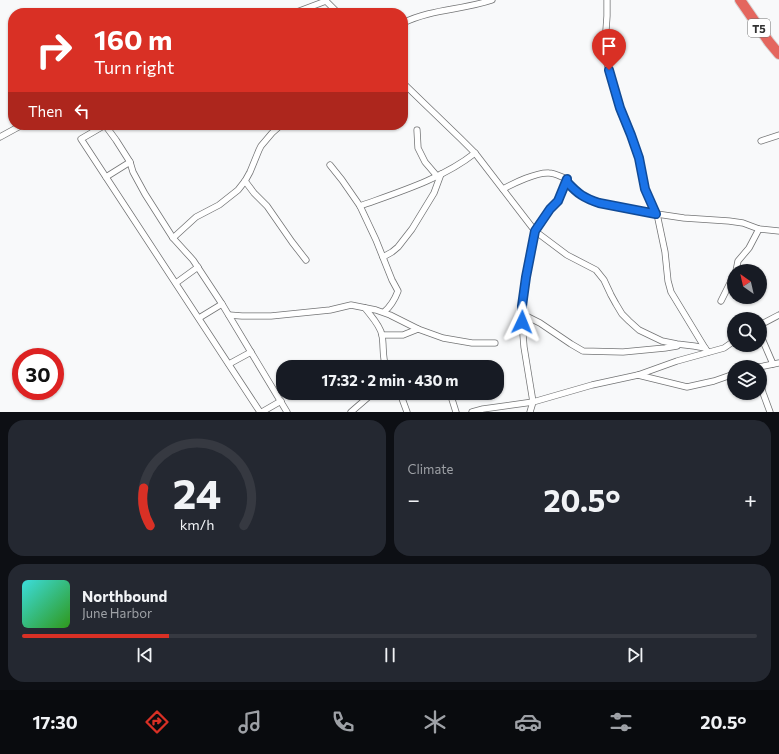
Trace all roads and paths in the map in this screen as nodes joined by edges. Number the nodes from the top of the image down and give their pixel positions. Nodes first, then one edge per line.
1 (492, 0) edge
2 (607, 0) edge
3 (740, 0) edge
4 (325, 1) edge
5 (307, 8) edge
6 (333, 8) edge
7 (408, 21) edge
8 (779, 54) edge
9 (408, 88) edge
10 (13, 130) edge
11 (96, 130) edge
12 (109, 130) edge
13 (275, 130) edge
14 (418, 130) dead end
15 (779, 135) edge
16 (0, 137) edge
17 (761, 141) dead end
18 (475, 153) junction
19 (130, 162) junction
20 (330, 164) dead end
21 (439, 175) junction
22 (106, 177) junction
23 (567, 179) junction
24 (245, 181) junction
25 (503, 189) junction
26 (360, 206) junction
27 (656, 214) junction
28 (759, 229) junction
29 (535, 231) junction
30 (779, 232) edge
31 (173, 238) junction
32 (383, 257) junction
33 (306, 260) dead end
34 (737, 264) edge
35 (198, 267) junction
36 (176, 283) junction
37 (727, 289) edge
38 (721, 301) dead end
39 (222, 304) junction
40 (366, 308) junction
41 (384, 312) junction
42 (522, 314) junction
43 (229, 315) junction
44 (779, 315) edge
45 (199, 318) junction
46 (767, 321) edge
47 (418, 329) junction
48 (382, 335) junction
49 (495, 343) dead end
50 (681, 345) junction
51 (727, 346) edge
52 (767, 347) edge
53 (707, 350) junction
54 (251, 352) junction
55 (384, 360) edge
56 (776, 363) edge
57 (229, 364) junction
58 (638, 375) junction
59 (727, 376) edge
60 (365, 400) edge
61 (403, 400) edge
62 (452, 400) edge
63 (766, 400) edge
64 (281, 401) junction
65 (533, 402) junction
66 (261, 412) edge
67 (287, 412) edge
68 (351, 412) edge
69 (407, 412) edge
70 (456, 412) edge
71 (472, 412) edge
72 (530, 412) edge
73 (770, 412) edge

1 - 7 street
2 - 27 street
3 - 8 highway, T5
4 - 5 street
4 - 6 street
9 - 18 street
10 - 16 street
11 - 22 street
12 - 19 street
13 - 24 street
14 - 21 street
15 - 17 street
18 - 21 street
18 - 25 street
19 - 22 street
19 - 31 street
20 - 26 street
21 - 26 street
21 - 32 street
22 - 36 street
23 - 25 street
23 - 27 street
23 - 29 street
24 - 31 street
24 - 33 street
25 - 29 street
26 - 32 street
27 - 28 street
27 - 53 street
28 - 30 street
28 - 34 street
29 - 42 street
29 - 50 street
31 - 35 street
32 - 41 street
35 - 36 street
35 - 39 street
36 - 45 street
37 - 38 street
39 - 43 street
39 - 45 street
40 - 41 street
40 - 43 street
40 - 48 street
41 - 47 street
42 - 50 street
42 - 65 street
43 - 54 street
44 - 46 street
45 - 57 street
47 - 48 street
47 - 49 street
48 - 55 street
50 - 53 street
51 - 53 street
52 - 56 street
53 - 58 street
54 - 57 street
54 - 64 street
57 - 66 street
58 - 59 street
58 - 65 street
60 - 68 street
61 - 69 street
62 - 70 street
63 - 73 street
64 - 66 street
64 - 67 street
65 - 71 street
65 - 72 street

